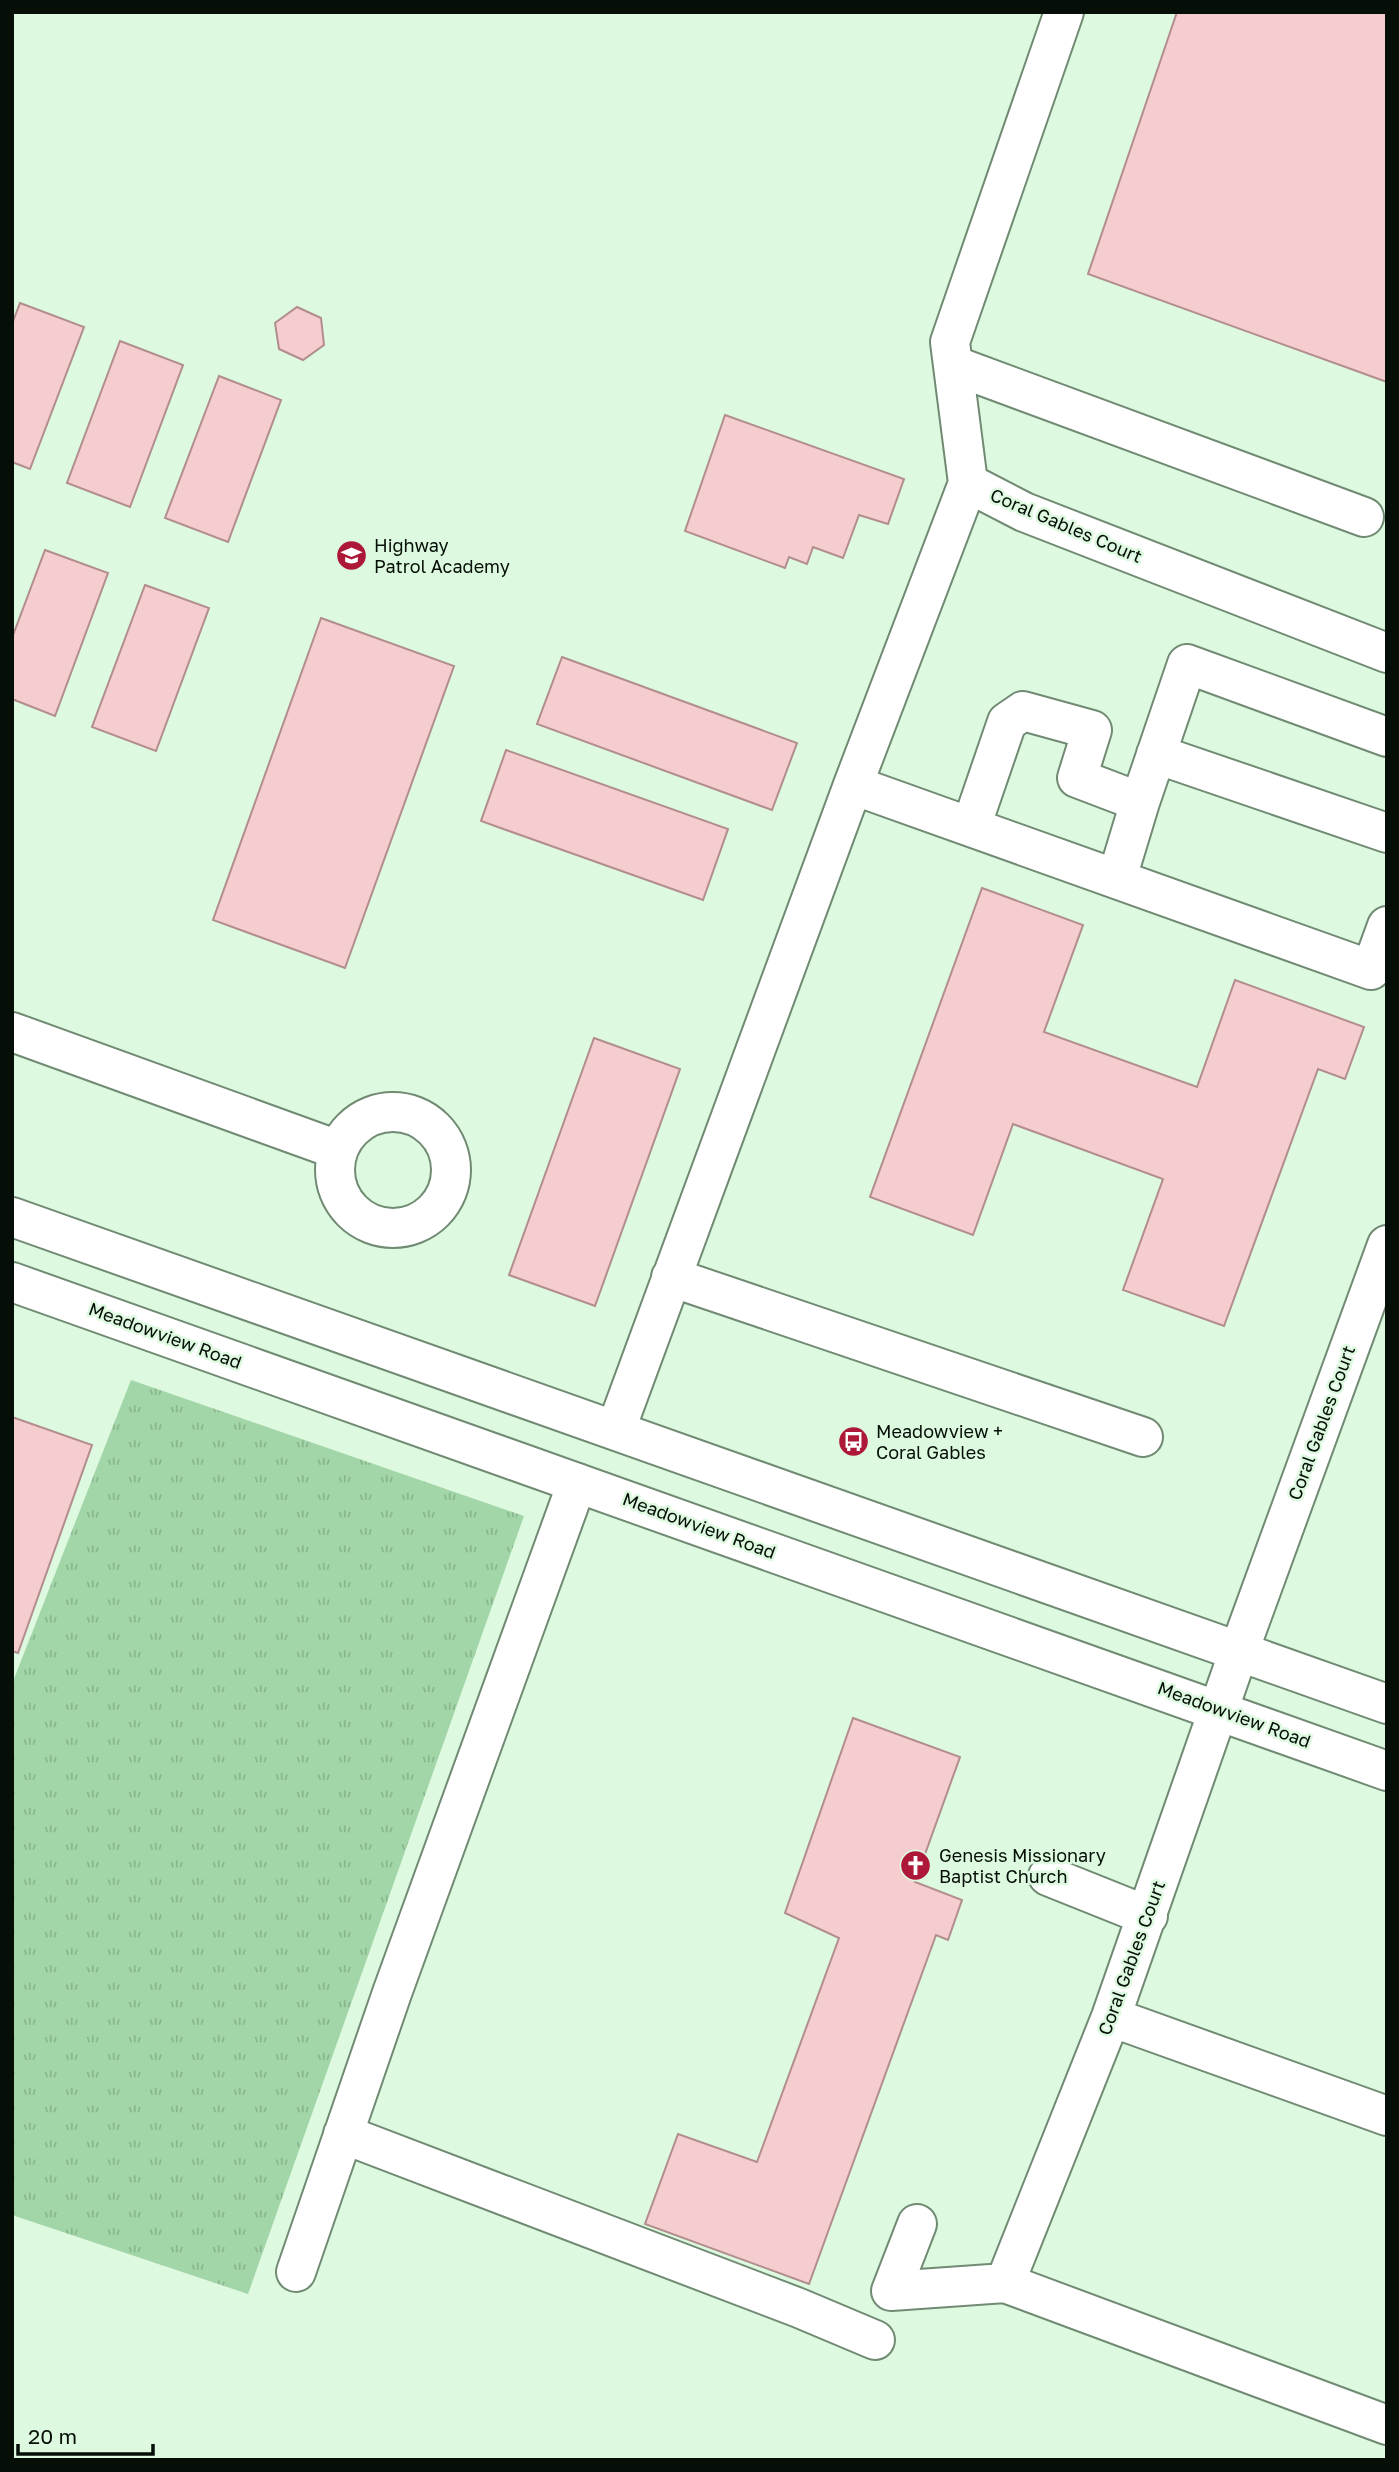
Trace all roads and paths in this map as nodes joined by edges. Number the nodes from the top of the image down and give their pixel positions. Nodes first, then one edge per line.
1 (1064, 12) edge
2 (953, 365) junction
3 (968, 483) junction
4 (1364, 517) dead end
5 (1387, 653) edge
6 (1387, 737) edge
7 (1156, 754) junction
8 (853, 785) junction
9 (1140, 802) junction
10 (971, 827) junction
11 (1387, 833) edge
12 (1117, 878) junction
13 (1387, 926) edge
14 (12, 1032) edge
15 (338, 1150) dead end
16 (12, 1217) edge
17 (1387, 1245) edge
18 (671, 1277) junction
19 (12, 1282) edge
20 (616, 1429) junction
21 (1143, 1437) dead end
22 (577, 1483) junction
23 (1239, 1651) junction
24 (1387, 1704) edge
25 (1219, 1709) junction
26 (1387, 1771) edge
27 (1048, 1877) dead end
28 (1148, 1916) junction
29 (1111, 2017) junction
30 (1387, 2116) edge
31 (343, 2134) junction
32 (917, 2224) dead end
33 (296, 2272) dead end
34 (1005, 2283) junction
35 (874, 2340) dead end
36 (1387, 2425) edge

1 - 2 main road, Coral Gables Court
2 - 3 main road, Coral Gables Court
2 - 4 main road
3 - 5 main road, Coral Gables Court
3 - 8 main road
6 - 7 main road
7 - 9 main road
7 - 11 main road
8 - 10 main road
8 - 18 main road
9 - 10 main road
9 - 12 main road
10 - 12 main road
12 - 13 main road
14 - 15 main road
16 - 20 main road
17 - 23 main road, Coral Gables Court
18 - 20 main road
18 - 21 main road
19 - 22 main road, Meadowview Road
20 - 23 main road
22 - 25 main road, Meadowview Road
22 - 31 main road
23 - 24 main road
23 - 25 main road, Coral Gables Court
25 - 26 main road, Meadowview Road
25 - 28 main road, Coral Gables Court
27 - 28 main road
28 - 29 main road, Coral Gables Court
29 - 30 main road
29 - 34 main road, Coral Gables Court
31 - 33 main road
31 - 35 main road
32 - 34 main road
34 - 36 main road

